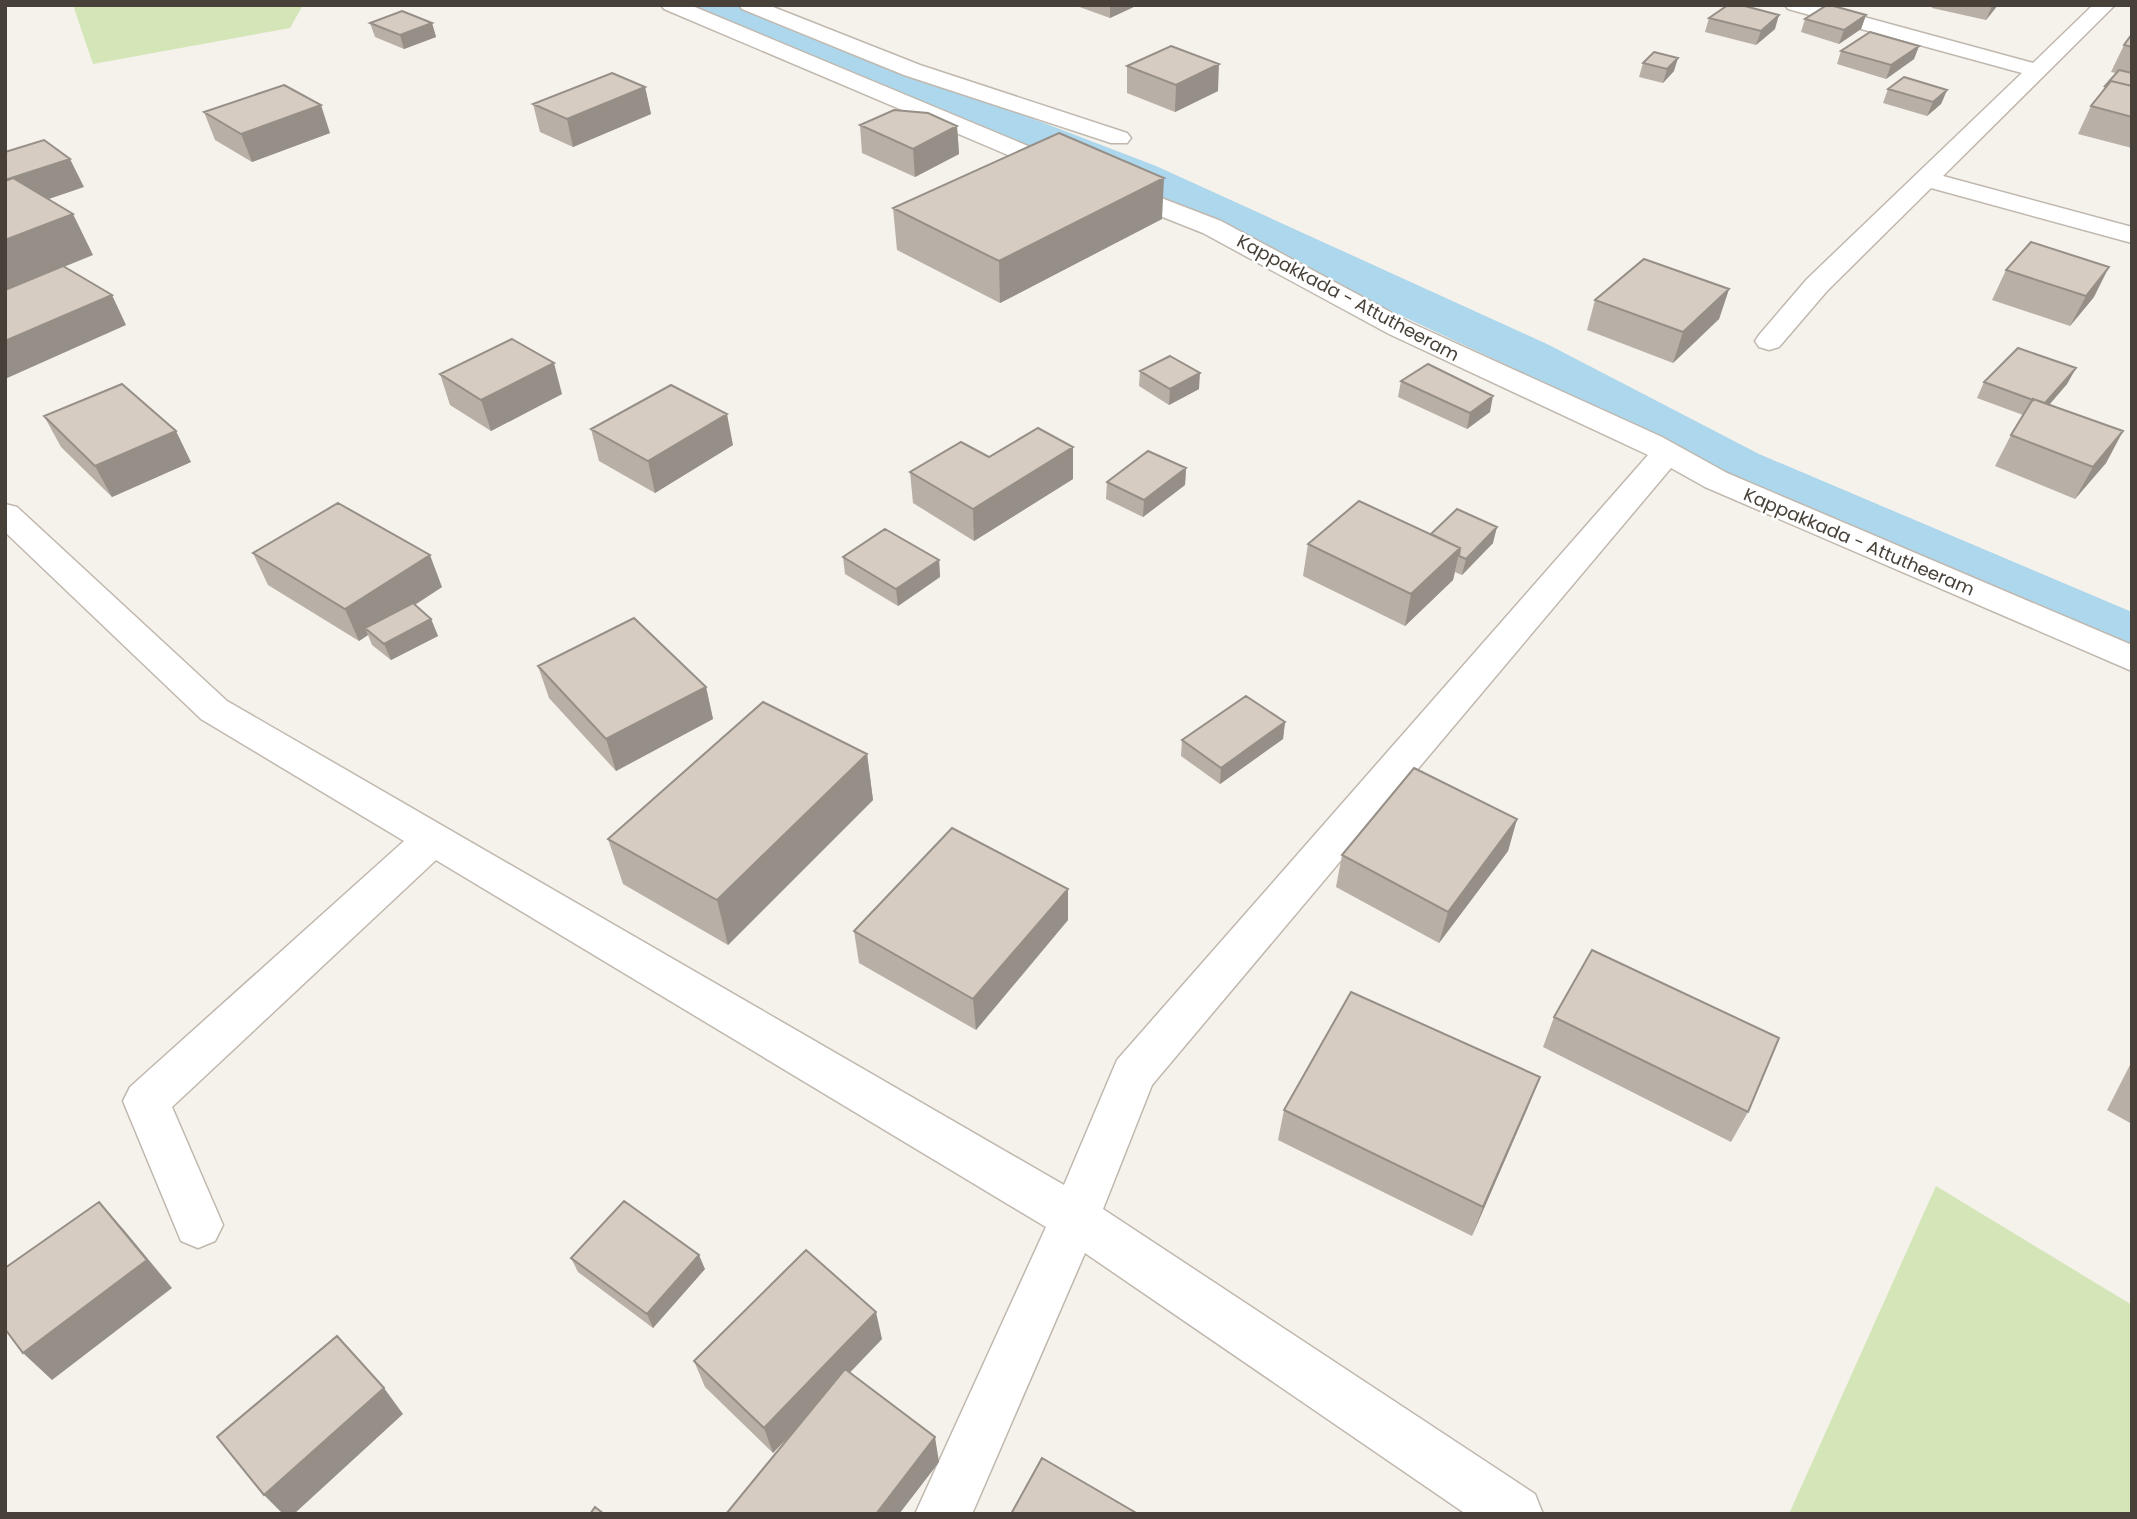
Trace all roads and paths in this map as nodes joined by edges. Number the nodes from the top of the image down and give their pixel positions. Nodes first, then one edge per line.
1 (671, 5) edge
2 (749, 5) edge
3 (1795, 5) edge
4 (2105, 5) edge
5 (2039, 71) junction
6 (1119, 138) dead end
7 (1927, 179) junction
8 (2132, 235) edge
9 (1769, 341) dead end
10 (1667, 453) junction
11 (5, 514) edge
12 (2132, 659) edge
13 (433, 839) junction
14 (1075, 1218) junction
15 (198, 1225) dead end
16 (943, 1514) edge
17 (1516, 1514) edge

1 - 10 street, Kappakkada - Attutheeram
2 - 6 street
3 - 5 street
4 - 5 street
5 - 7 street
7 - 8 street
7 - 9 street
10 - 12 street, Kappakkada - Attutheeram
10 - 14 street
11 - 13 street
13 - 14 street
13 - 15 street
14 - 16 street
14 - 17 street

